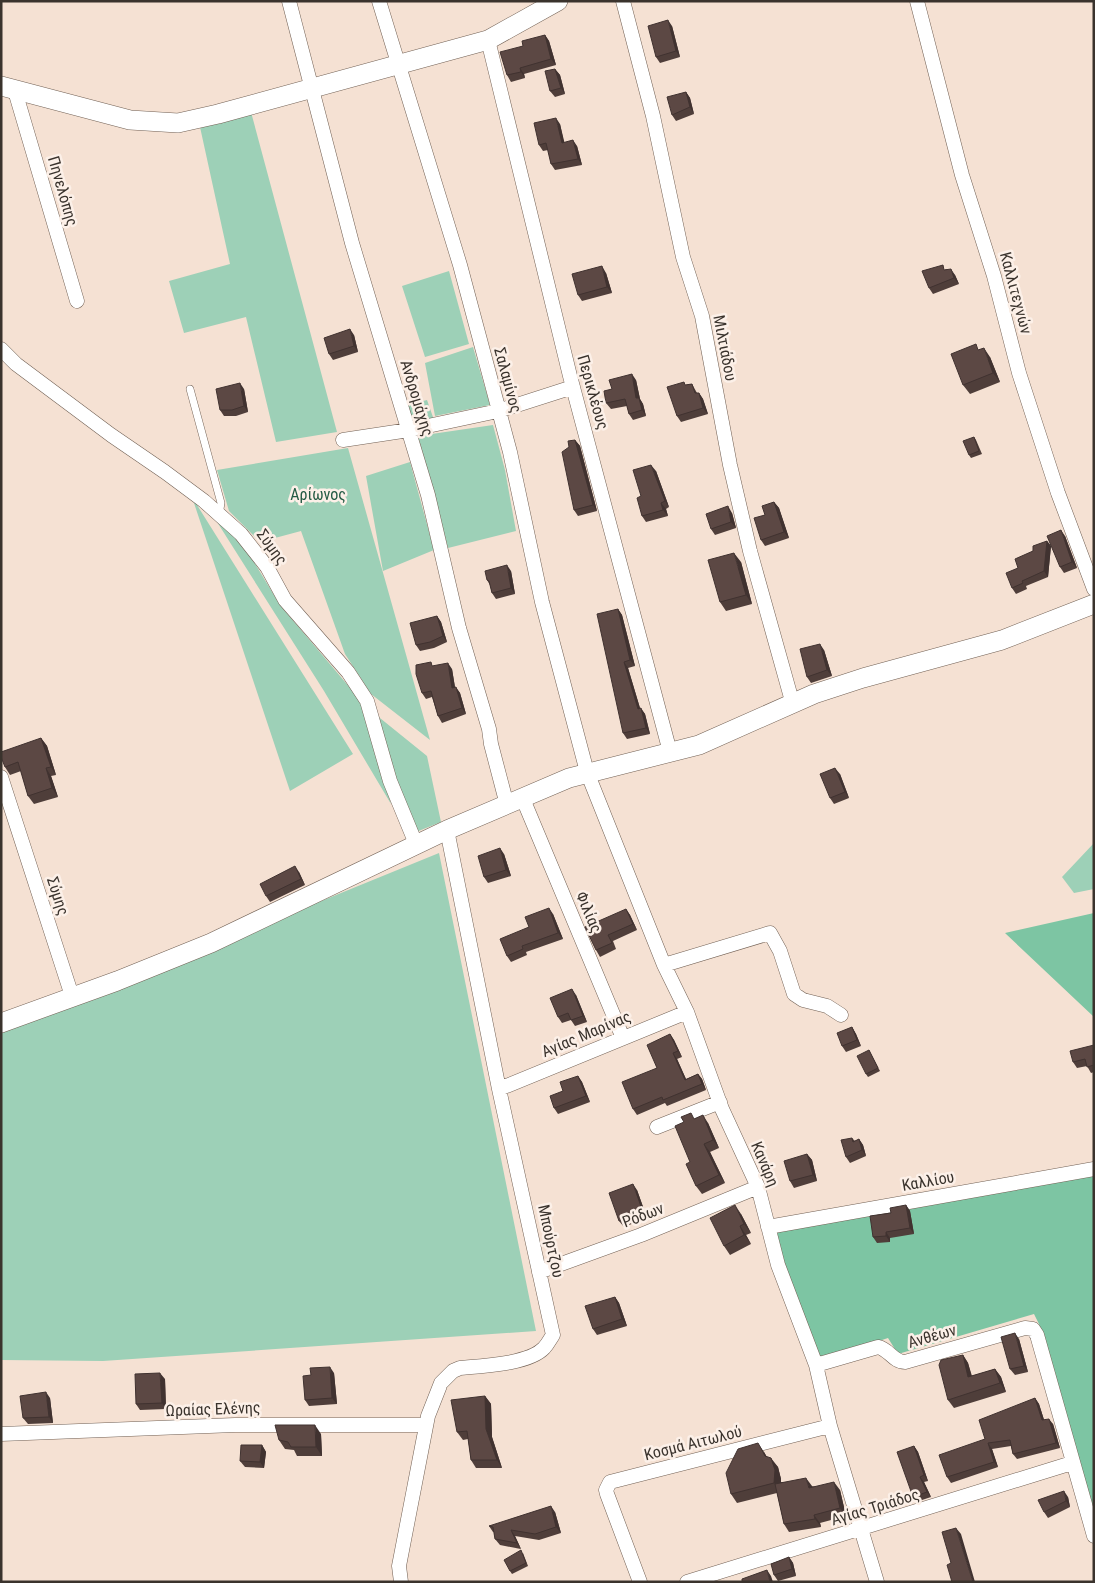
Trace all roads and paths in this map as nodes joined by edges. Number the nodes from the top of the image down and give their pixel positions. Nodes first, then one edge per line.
1 (289, 1) edge
2 (380, 1) edge
3 (558, 1) edge
4 (624, 1) edge
5 (917, 1) edge
6 (488, 40) junction
7 (398, 63) junction
8 (8, 88) edge
9 (310, 89) junction
10 (77, 301) dead end
11 (1, 348) edge
12 (573, 387) junction
13 (190, 388) dead end
14 (498, 411) junction
15 (409, 430) junction
16 (342, 440) dead end
17 (219, 515) junction
18 (1094, 589) edge
19 (1094, 604) edge
20 (792, 701) junction
21 (670, 752) junction
22 (587, 772) junction
23 (1, 777) edge
24 (515, 802) junction
25 (448, 830) junction
26 (416, 844) junction
27 (664, 965) junction
28 (72, 996) junction
29 (687, 1012) junction
30 (842, 1015) dead end
31 (1, 1024) edge
32 (623, 1038) junction
33 (500, 1089) junction
34 (720, 1102) junction
35 (657, 1127) dead end
36 (1094, 1169) edge
37 (758, 1187) junction
38 (768, 1227) junction
39 (539, 1272) junction
40 (816, 1365) junction
41 (426, 1425) junction
42 (830, 1426) junction
43 (1, 1434) edge
44 (1072, 1463) junction
45 (861, 1530) junction
46 (1094, 1536) edge
47 (401, 1582) edge
48 (640, 1582) edge
49 (687, 1582) edge
50 (877, 1582) edge

1 - 9 street, Ανδρομάχης
2 - 7 street, Σαλαμίνος
3 - 6 street
4 - 20 street, Μιλτιάδου
5 - 18 street, Καλλιτεχνών
6 - 7 street
6 - 12 street, Περικλέους
7 - 9 street
7 - 14 street, Σαλαμίνος
8 - 9 street
8 - 10 street, Πηνελόπης
9 - 15 street, Ανδρομάχης
11 - 17 street, Σύμης
12 - 14 street
12 - 21 street, Περικλέους
13 - 17 lane
14 - 15 street
14 - 22 street, Σαλαμίνος
15 - 16 street
15 - 24 street, Ανδρομάχης
17 - 26 street, Σύμης
19 - 20 street
20 - 21 street
21 - 22 street
22 - 24 street
22 - 27 street, Κανάρη
23 - 28 street, Σύμης
24 - 25 street
24 - 32 street, Φιλίας
25 - 26 street
25 - 33 street, Μπούρτζου
26 - 28 street
27 - 29 street, Κανάρη
27 - 30 street
28 - 31 street
29 - 32 street, Αγίας Μαρίνας
29 - 34 street, Κανάρη
32 - 33 street, Αγίας Μαρίνας
33 - 39 street, Μπούρτζου
34 - 35 street
34 - 37 street, Κανάρη
36 - 38 street, Καλλίου
37 - 38 street, Κανάρη
37 - 39 street, Ρόδων
38 - 40 street, Κανάρη
39 - 41 street, Μπούρτζου
40 - 42 street, Κανάρη
40 - 44 street, Ανθέων
41 - 43 street, Ωραίας Ελένης
41 - 47 street, Μπούρτζου
42 - 45 street, Κανάρη
42 - 48 street, Κοσμά Αιτωλού
44 - 45 street, Αγίας Τριάδος
44 - 46 street
45 - 49 street, Αγίας Τριάδος
45 - 50 street, Κανάρη

